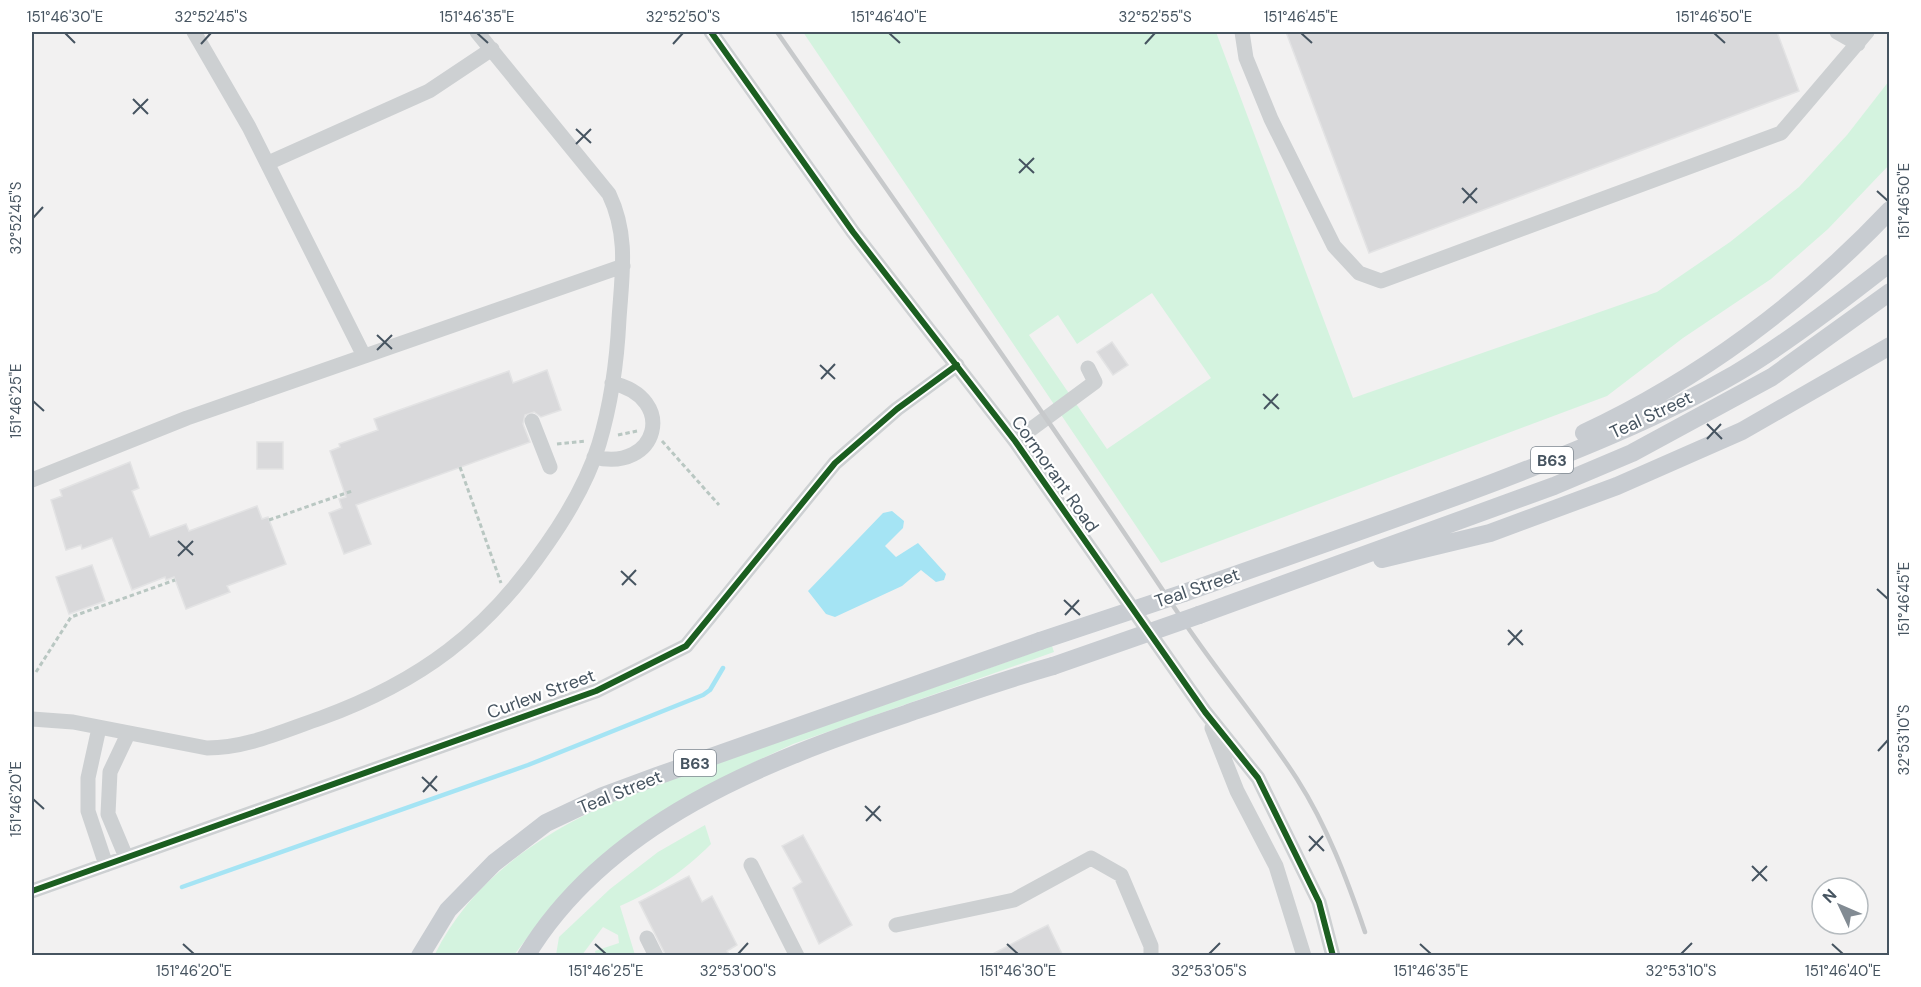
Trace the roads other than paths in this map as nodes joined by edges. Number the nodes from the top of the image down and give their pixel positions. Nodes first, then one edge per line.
1 (194, 32) edge
2 (477, 32) edge
3 (711, 32) edge
4 (1242, 32) edge
5 (1843, 33) edge
6 (1862, 38) edge
7 (492, 49) junction
8 (268, 164) junction
9 (1890, 210) edge
10 (1890, 263) edge
11 (623, 266) junction
12 (1890, 292) edge
13 (1890, 346) edge
14 (364, 356) junction
15 (957, 365) junction
16 (1088, 368) dead end
17 (612, 383) junction
18 (532, 421) dead end
19 (1015, 441) junction
20 (594, 457) junction
21 (550, 467) dead end
22 (32, 480) edge
23 (1422, 509) junction
24 (1296, 580) junction
25 (1205, 712) junction
26 (32, 719) edge
27 (99, 728) junction
28 (128, 734) junction
29 (126, 857) junction
30 (106, 865) junction
31 (751, 865) dead end
32 (32, 891) edge
33 (896, 925) dead end
34 (647, 938) dead end
35 (420, 956) edge
36 (526, 956) edge
37 (656, 956) edge
38 (797, 956) edge
39 (1151, 956) edge
40 (1304, 956) edge
41 (1333, 956) edge

1 - 8 street
2 - 7 street
3 - 15 street, Cormorant Road
4 - 6 street
5 - 6 street
7 - 8 street
7 - 11 street
8 - 14 street
9 - 23 main road
10 - 23 main road, Teal Street / B63
11 - 14 street
11 - 17 street
12 - 24 main road, Teal Street / B63
13 - 24 main road
14 - 22 street
15 - 19 street, Cormorant Road
15 - 29 street, Curlew Street
16 - 19 street
17 - 20 street
17 - 20 street
18 - 21 street
19 - 25 street, Cormorant Road
20 - 28 street
23 - 35 main road, Teal Street / B63, bridge
24 - 36 main road, Teal Street / B63, bridge
25 - 40 street, Cormorant Road
25 - 41 street, Cormorant Road
26 - 27 street
27 - 28 street
27 - 30 street
28 - 29 street
29 - 30 street, Curlew Street
30 - 32 street, Curlew Street
31 - 38 street
33 - 39 street
34 - 37 street

